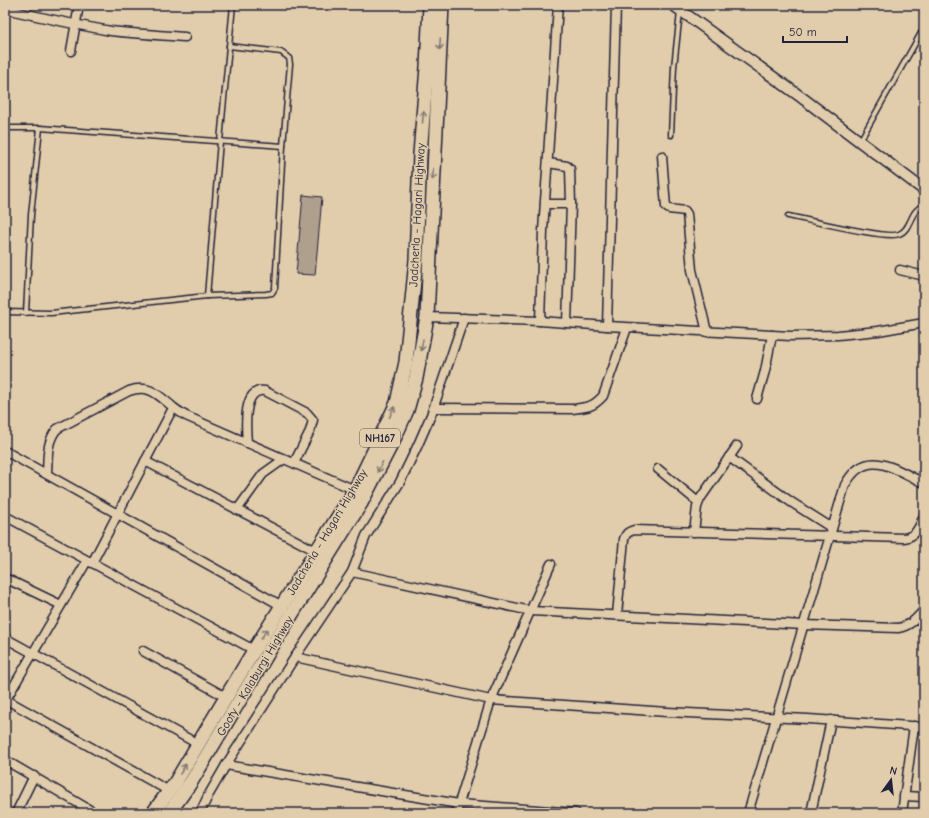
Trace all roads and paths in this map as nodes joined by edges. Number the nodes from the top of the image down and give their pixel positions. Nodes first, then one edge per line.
1 (79, 5) edge
2 (233, 5) edge
3 (430, 5) edge
4 (442, 5) edge
5 (558, 5) edge
6 (616, 5) edge
7 (677, 8) edge
8 (5, 9) edge
9 (76, 24) junction
10 (921, 34) dead end
11 (186, 36) dead end
12 (229, 46) junction
13 (71, 51) dead end
14 (5, 128) edge
15 (40, 128) junction
16 (671, 135) dead end
17 (220, 141) junction
18 (859, 141) junction
19 (283, 146) junction
20 (662, 156) dead end
21 (548, 163) junction
22 (924, 190) edge
23 (545, 204) junction
24 (571, 204) junction
25 (924, 204) edge
26 (788, 216) dead end
27 (900, 270) dead end
28 (924, 276) edge
29 (207, 296) junction
30 (5, 312) edge
31 (26, 313) junction
32 (426, 317) junction
33 (464, 318) junction
34 (540, 320) junction
35 (567, 323) junction
36 (924, 323) edge
37 (607, 326) junction
38 (627, 328) junction
39 (707, 332) junction
40 (772, 335) junction
41 (757, 399) dead end
42 (173, 408) junction
43 (434, 408) junction
44 (247, 443) junction
45 (737, 446) dead end
46 (5, 451) edge
47 (729, 457) junction
48 (284, 459) junction
49 (145, 461) junction
50 (294, 463) junction
51 (658, 468) dead end
52 (47, 474) junction
53 (924, 483) edge
54 (354, 490) junction
55 (698, 502) junction
56 (237, 510) junction
57 (118, 513) junction
58 (5, 516) edge
59 (924, 516) edge
60 (831, 531) junction
61 (694, 532) junction
62 (316, 552) junction
63 (90, 562) junction
64 (551, 564) dead end
65 (352, 572) junction
66 (5, 578) edge
67 (61, 606) junction
68 (282, 606) junction
69 (924, 610) edge
70 (531, 611) junction
71 (617, 615) junction
72 (804, 625) junction
73 (5, 638) edge
74 (254, 650) junction
75 (143, 651) dead end
76 (33, 653) junction
77 (295, 657) junction
78 (226, 697) junction
79 (5, 700) edge
80 (491, 700) junction
81 (776, 717) junction
82 (831, 720) junction
83 (914, 726) junction
84 (924, 727) edge
85 (198, 744) junction
86 (5, 760) edge
87 (226, 764) junction
88 (34, 776) junction
89 (169, 791) junction
90 (904, 796) junction
91 (924, 797) edge
92 (459, 804) junction
93 (16, 813) edge
94 (95, 813) edge
95 (153, 813) edge
96 (169, 813) edge
97 (200, 813) edge
98 (456, 813) edge
99 (576, 813) edge
100 (748, 813) edge
101 (811, 813) edge
102 (902, 813) edge

1 - 9 street
2 - 12 lane
54 -> 3 highway, Jadcherla - Hagari Highway / NH167
4 -> 32 highway, Gooty - Kalaburgi Highway / NH167
5 - 21 street
6 - 37 street
7 - 16 lane
7 - 18 street
8 - 9 street
9 - 11 street
9 - 13 street
10 - 18 lane
12 - 17 lane
12 - 19 lane
14 - 15 lane
15 - 17 lane
15 - 31 lane
17 - 19 lane
17 - 29 lane
18 - 22 street
19 - 29 lane
20 - 39 street
21 - 23 street
21 - 24 street
23 - 24 street
23 - 34 street
24 - 35 street
25 - 26 lane
27 - 28 street
29 - 31 lane
30 - 31 lane
32 - 33 street
32 -> 96 highway, Gooty - Kalaburgi Highway / NH167
33 - 34 street
33 - 43 street
34 - 35 street
35 - 37 street
36 - 40 street
37 - 38 street
38 - 39 street
38 - 43 street
39 - 40 street
40 - 41 street
42 - 44 street
42 - 49 street
42 - 52 street
43 - 65 street
44 - 48 street
44 - 50 street
45 - 47 street
46 - 52 street
47 - 55 street
47 - 60 street
48 - 50 street
48 - 56 street
49 - 56 street
49 - 57 street
50 - 54 street
51 - 55 street
52 - 57 street
53 - 60 street
54 - 62 highway, Jadcherla - Hagari Highway / NH167
55 - 61 street
56 - 62 street
57 - 63 street
57 - 68 street
58 - 63 street
59 - 60 street
60 - 61 street
60 - 72 street
61 - 71 street
62 - 68 highway, Jadcherla - Hagari Highway / NH167
63 - 67 street
63 - 74 street
64 - 70 street
65 - 70 street
65 - 77 street
66 - 67 street
67 - 76 street
74 -> 68 highway, Jadcherla - Hagari Highway / NH167
69 - 72 street
70 - 71 street
70 - 80 street
71 - 72 street
72 - 81 street
73 - 76 street
74 - 78 highway, Jadcherla - Hagari Highway / NH167
75 - 78 street
76 - 79 street
76 - 85 street
77 - 80 street
77 - 87 street
78 - 85 highway, Jadcherla - Hagari Highway / NH167
79 - 89 street
80 - 81 street
80 - 92 street
81 - 82 street
81 - 100 street
82 - 83 street
82 - 101 street
83 - 84 street
83 - 90 street
89 -> 85 highway, Jadcherla - Hagari Highway / NH167
86 - 88 street
87 - 92 street
87 - 97 street
88 - 93 street
88 - 94 street
89 - 95 highway, Jadcherla - Hagari Highway / NH167
90 - 91 street
90 - 102 street
92 - 98 street
92 - 99 street

